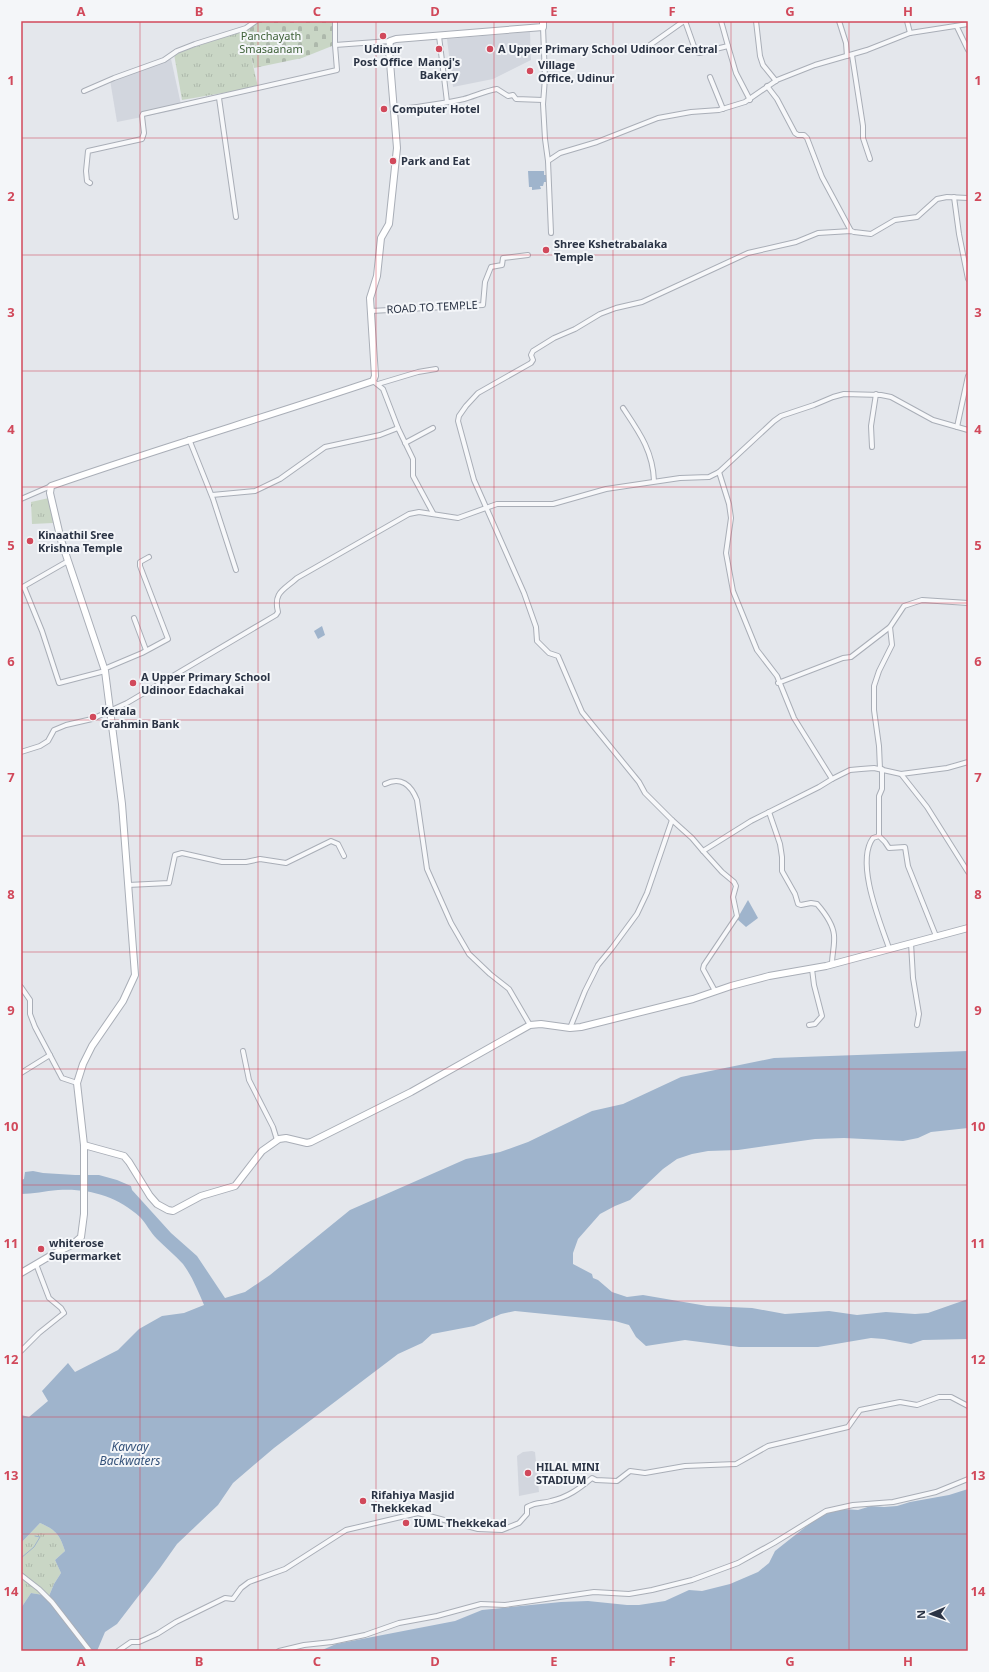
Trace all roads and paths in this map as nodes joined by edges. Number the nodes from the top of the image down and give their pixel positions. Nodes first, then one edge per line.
1 (256, 21) edge
2 (335, 21) edge
3 (684, 21) edge
4 (721, 21) edge
5 (756, 21) edge
6 (839, 21) edge
7 (907, 21) edge
8 (543, 24) edge
9 (968, 24) edge
10 (957, 26) junction
11 (910, 33) junction
12 (440, 36) junction
13 (390, 41) junction
14 (335, 45) junction
15 (650, 45) dead end
16 (728, 46) junction
17 (968, 50) edge
18 (850, 55) junction
19 (710, 77) dead end
20 (776, 81) junction
21 (767, 86) junction
22 (84, 90) dead end
23 (219, 98) junction
24 (543, 100) junction
25 (750, 100) junction
26 (447, 102) junction
27 (723, 109) junction
28 (394, 110) junction
29 (870, 159) dead end
30 (548, 161) junction
31 (90, 183) dead end
32 (954, 197) junction
33 (968, 198) edge
34 (236, 217) dead end
35 (851, 231) junction
36 (551, 233) dead end
37 (528, 255) dead end
38 (968, 279) edge
39 (371, 311) junction
40 (436, 369) dead end
41 (968, 376) edge
42 (375, 382) junction
43 (876, 394) junction
44 (623, 408) dead end
45 (957, 427) junction
46 (398, 428) junction
47 (434, 428) dead end
48 (968, 430) edge
49 (189, 439) junction
50 (405, 443) junction
51 (872, 447) dead end
52 (719, 472) junction
53 (654, 481) junction
54 (50, 486) junction
55 (212, 495) junction
56 (21, 499) edge
57 (485, 508) junction
58 (434, 513) junction
59 (149, 557) dead end
60 (68, 561) junction
61 (236, 570) dead end
62 (22, 587) edge
63 (968, 603) edge
64 (134, 618) dead end
65 (890, 627) junction
66 (146, 650) junction
67 (104, 670) junction
68 (778, 683) junction
69 (110, 712) junction
70 (21, 752) edge
71 (968, 762) edge
72 (881, 769) junction
73 (901, 774) junction
74 (832, 780) junction
75 (385, 784) dead end
76 (769, 812) junction
77 (672, 820) junction
78 (879, 836) junction
79 (703, 851) junction
80 (344, 856) dead end
81 (968, 872) edge
82 (128, 885) junction
83 (968, 928) edge
84 (936, 936) junction
85 (911, 943) junction
86 (889, 948) junction
87 (832, 964) junction
88 (812, 968) junction
89 (21, 987) edge
90 (715, 992) junction
91 (530, 1024) junction
92 (917, 1024) dead end
93 (809, 1025) dead end
94 (570, 1028) junction
95 (243, 1051) dead end
96 (50, 1055) junction
97 (21, 1073) edge
98 (77, 1083) junction
99 (278, 1140) junction
100 (84, 1145) junction
101 (36, 1264) junction
102 (21, 1273) edge
103 (21, 1351) edge
104 (968, 1406) edge
105 (968, 1479) edge
106 (21, 1575) edge
107 (90, 1651) edge
108 (118, 1651) edge
109 (279, 1651) edge

1 - 22 street
2 - 14 street
3 - 15 street
3 - 16 street
4 - 16 street
5 - 20 street
6 - 18 street
7 - 11 street
8 - 12 main road
8 - 24 street
9 - 10 street
10 - 11 street
10 - 17 street
11 - 18 street
12 - 13 main road
12 - 26 street
13 - 14 street
13 - 28 main road
14 - 23 street
16 - 25 street
18 - 20 street
18 - 29 street
19 - 27 street
20 - 21 street
21 - 25 street
21 - 35 street
23 - 31 street
23 - 34 street
24 - 26 street
24 - 30 street
25 - 27 street
26 - 28 street
27 - 30 street
28 - 39 main road
30 - 36 street
32 - 33 street
32 - 35 street
32 - 38 street
35 - 57 street
37 - 39 street, ROAD TO TEMPLE
39 - 42 main road
40 - 42 street
41 - 45 street
42 - 46 street
42 - 49 main road
43 - 45 street
43 - 51 street
43 - 52 street
44 - 53 street
45 - 48 street
46 - 50 street
46 - 55 street
47 - 50 street
49 - 54 main road
49 - 55 street
50 - 58 street
52 - 53 street
52 - 68 street
53 - 57 street
54 - 56 street
54 - 60 main road
55 - 61 street
57 - 58 street
57 - 77 street
58 - 69 street
59 - 66 street
60 - 62 street
60 - 67 main road
62 - 67 street
63 - 65 street
64 - 66 street
65 - 68 street
65 - 72 street
66 - 67 street
67 - 69 main road
68 - 74 street
69 - 70 street
69 - 82 main road
71 - 73 street
72 - 73 street
72 - 74 street
72 - 78 street
73 - 81 street
74 - 76 street
75 - 91 street
76 - 79 street
76 - 87 street
77 - 79 street
77 - 94 street
78 - 84 street
78 - 86 street
79 - 90 street
80 - 82 street
82 - 98 main road
83 - 84 main road
84 - 85 main road
85 - 86 main road
85 - 92 street
86 - 87 main road
87 - 88 main road
88 - 90 main road
88 - 93 street
89 - 96 street
90 - 94 main road
91 - 94 main road
91 - 99 main road
95 - 99 street
96 - 97 street
96 - 98 street
98 - 100 main road
99 - 100 main road
100 - 101 main road
101 - 102 main road
101 - 103 street
104 - 108 street
105 - 109 street
106 - 107 street

